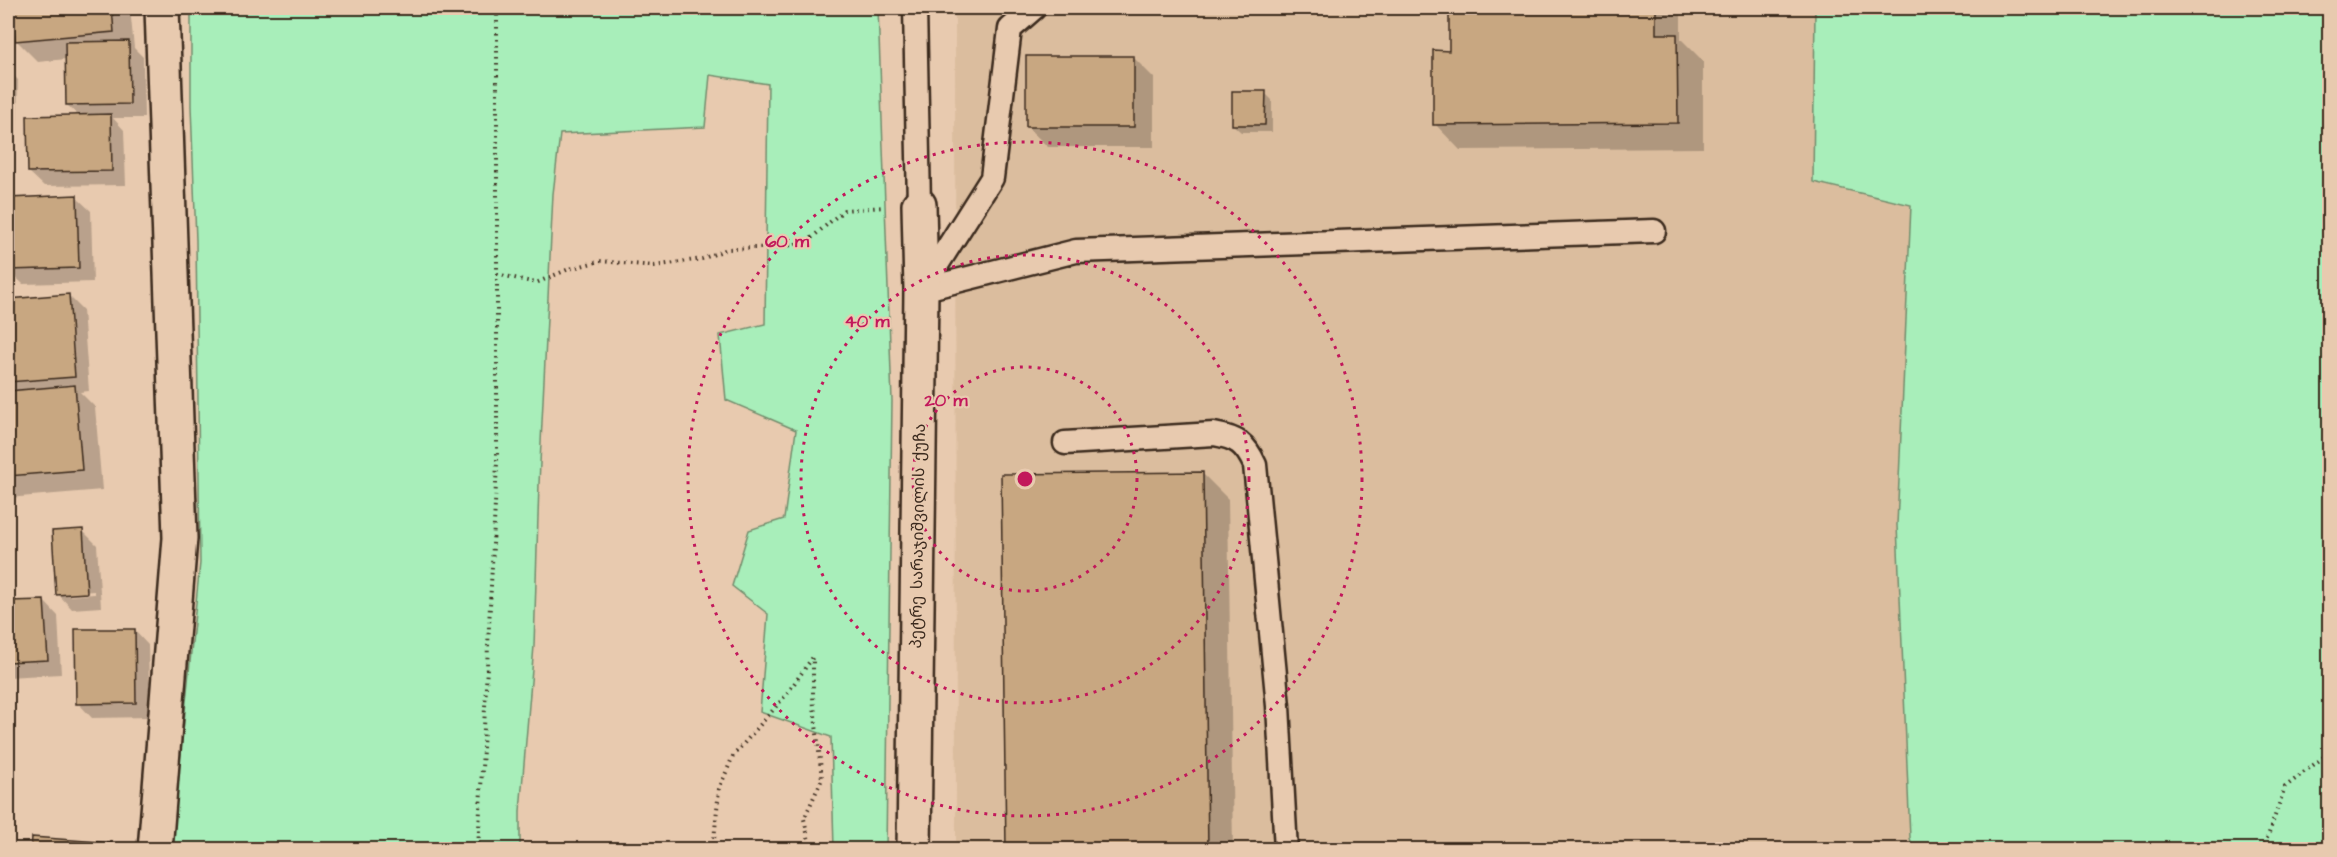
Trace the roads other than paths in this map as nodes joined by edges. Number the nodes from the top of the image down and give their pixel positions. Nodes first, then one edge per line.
1 (162, 8) edge
2 (915, 8) edge
3 (1034, 8) edge
4 (919, 205) joint
5 (1654, 231) dead end
6 (921, 290) junction
7 (1065, 443) dead end
8 (155, 849) edge
9 (915, 849) edge
10 (1286, 849) edge

1 - 8 street
2 - 4 lane, პეტრე სარაჯიშვილის ქუჩა
3 - 6 lane
4 - 6 street, პეტრე სარაჯიშვილის ქუჩა
5 - 6 lane
6 - 9 street, პეტრე სარაჯიშვილის ქუჩა
7 - 10 lane

